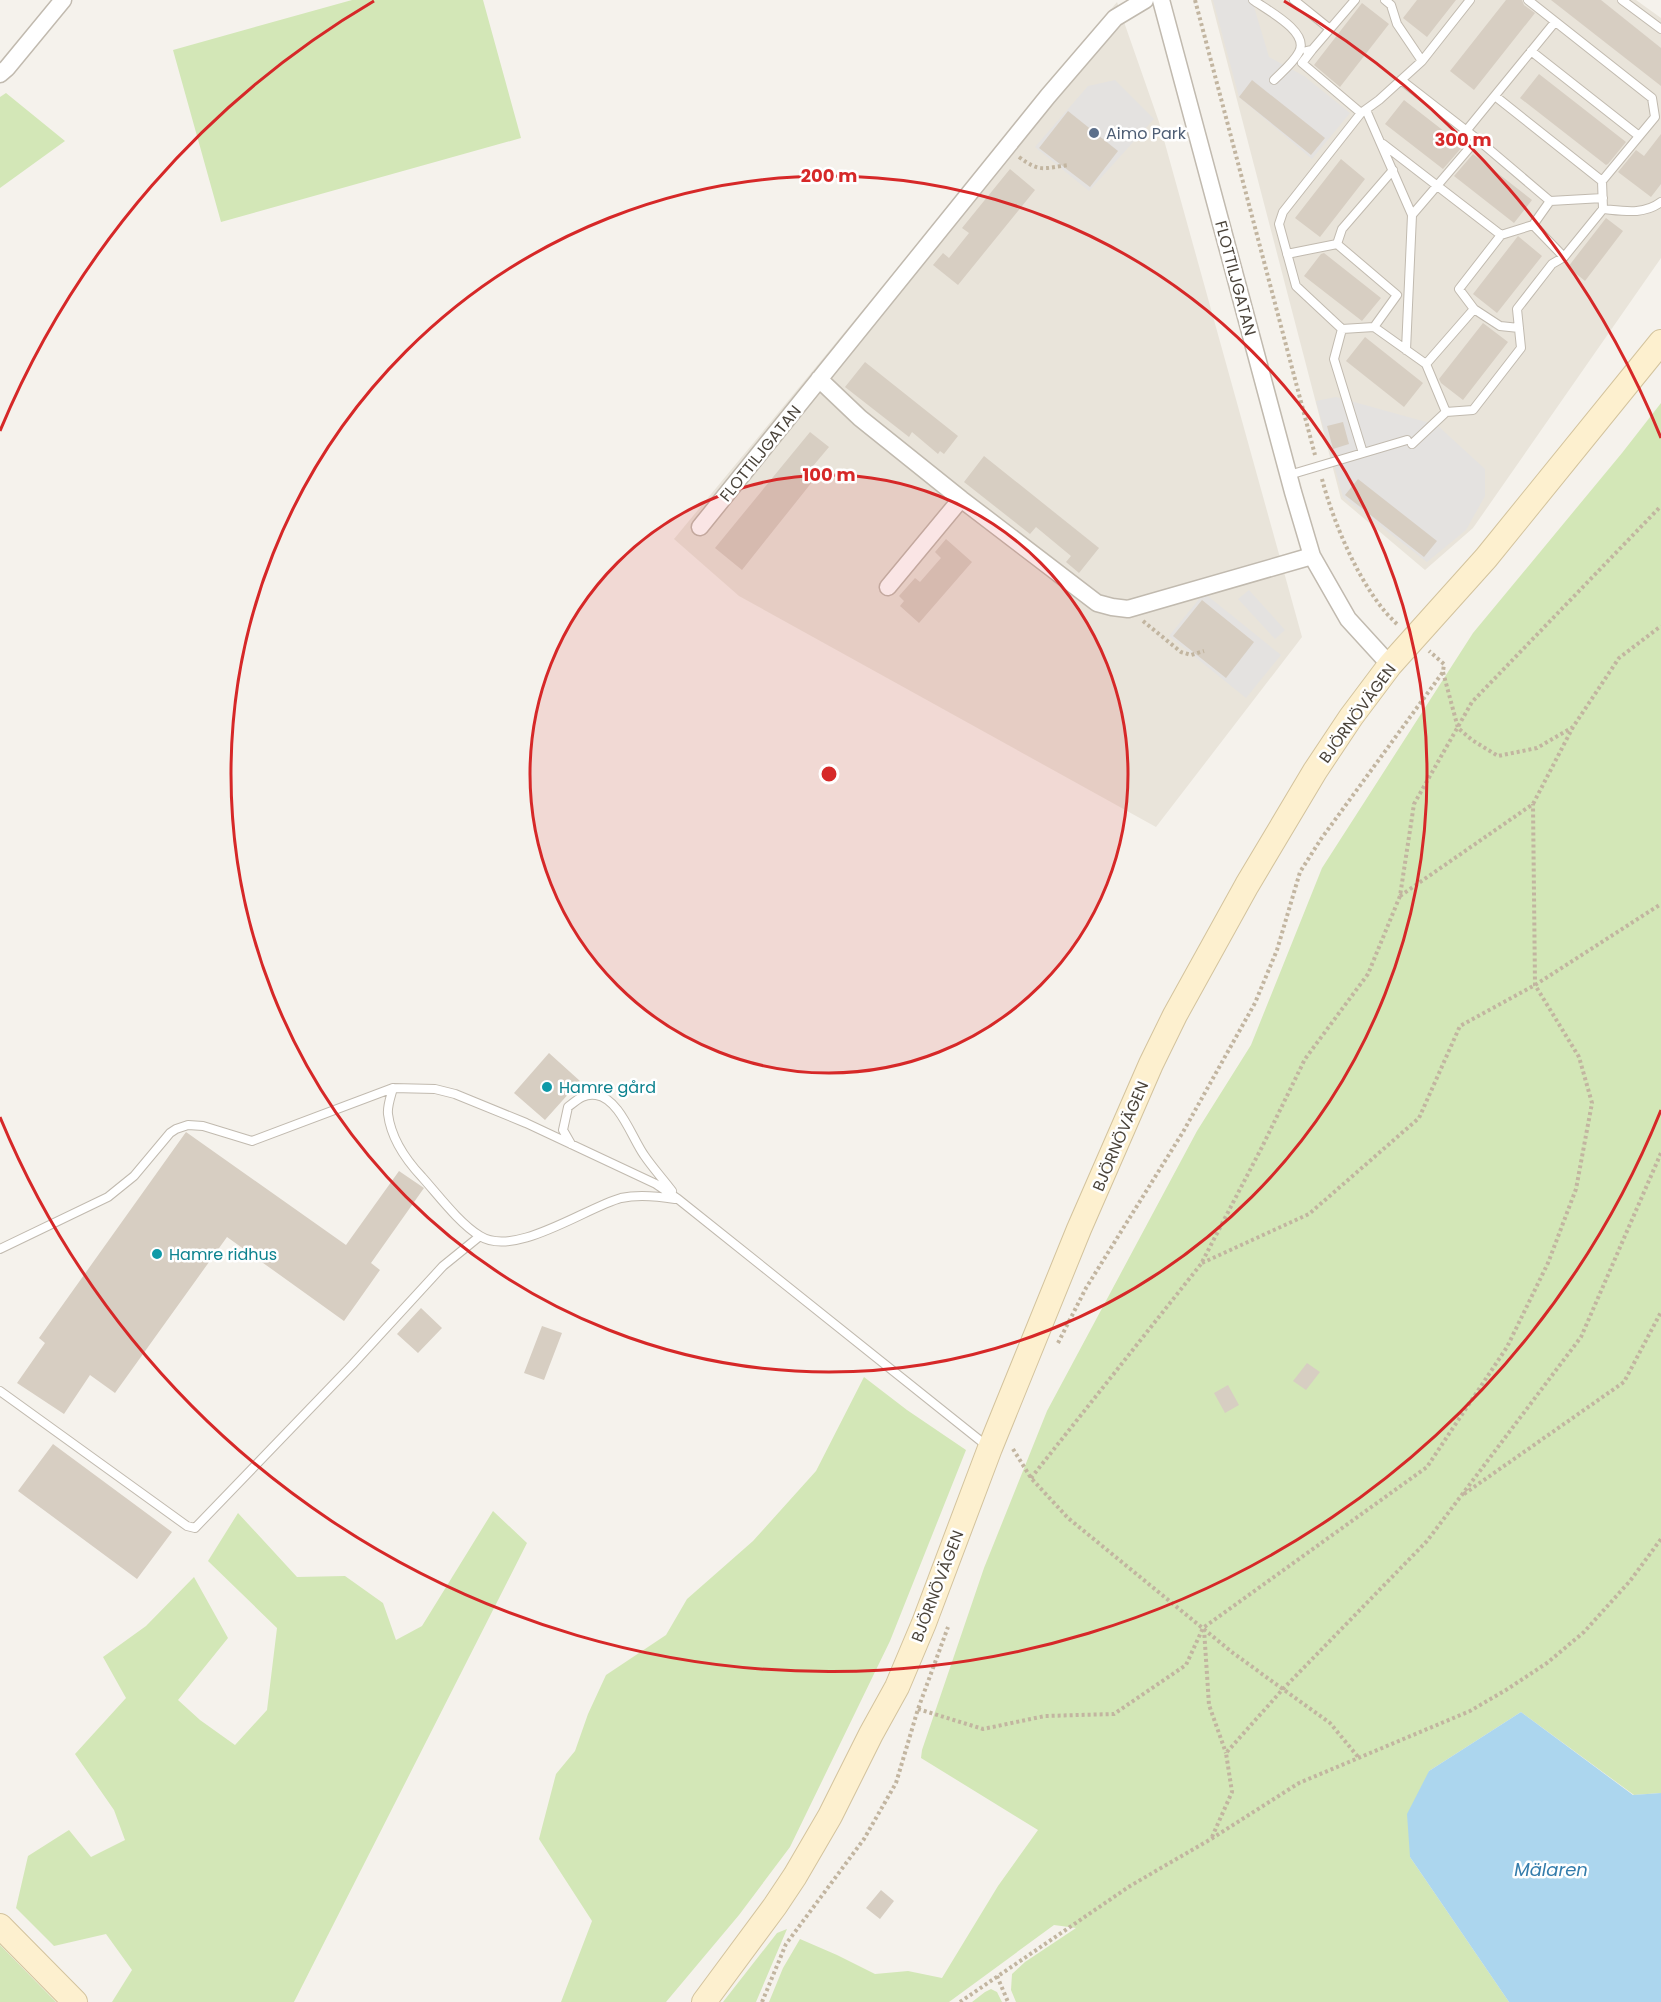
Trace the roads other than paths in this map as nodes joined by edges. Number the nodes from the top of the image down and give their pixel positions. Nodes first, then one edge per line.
1 (63, 0) edge
2 (1145, 0) edge
3 (1161, 0) edge
4 (1253, 0) edge
5 (1355, 0) edge
6 (1470, 0) edge
7 (1528, 0) edge
8 (1622, 0) edge
9 (1296, 1) edge
10 (1390, 2) edge
11 (1555, 21) junction
12 (1330, 29) junction
13 (1661, 29) edge
14 (1312, 50) junction
15 (1531, 51) junction
16 (1299, 52) junction
17 (1422, 61) junction
18 (2, 67) edge
19 (1274, 80) dead end
20 (1401, 80) junction
21 (1495, 96) junction
22 (1364, 112) junction
23 (1466, 131) junction
24 (1639, 136) junction
25 (1477, 140) junction
26 (1381, 142) junction
27 (1393, 170) junction
28 (1602, 181) junction
29 (1438, 186) junction
30 (1603, 198) junction
31 (1550, 201) junction
32 (1661, 202) edge
33 (1603, 209) junction
34 (1412, 214) junction
35 (1533, 225) junction
36 (1501, 235) junction
37 (1337, 244) junction
38 (1287, 254) junction
39 (1564, 257) junction
40 (1397, 295) junction
41 (1409, 296) junction
42 (1474, 309) junction
43 (1374, 327) junction
44 (1519, 328) junction
45 (1342, 329) junction
46 (1661, 342) edge
47 (1406, 350) junction
48 (1426, 364) junction
49 (819, 379) junction
50 (1446, 412) junction
51 (1362, 453) junction
52 (1289, 476) junction
53 (961, 499) junction
54 (700, 527) dead end
55 (1312, 556) junction
56 (888, 587) dead end
57 (1390, 665) junction
58 (393, 1088) junction
59 (572, 1144) junction
60 (678, 1199) junction
61 (480, 1236) junction
62 (0, 1249) edge
63 (0, 1391) edge
64 (1001, 1448) junction
65 (0, 1926) edge
66 (75, 2002) edge
67 (704, 2002) edge

1 - 18 street
2 - 49 street, FLOTTILJGATAN
3 - 52 street, FLOTTILJGATAN
4 - 16 lane
5 - 12 lane
6 - 17 lane
7 - 11 lane
8 - 13 lane
9 - 12 lane
10 - 17 lane
11 - 15 lane
11 - 24 lane
12 - 14 lane
14 - 16 lane
14 - 22 lane
15 - 21 lane
15 - 24 lane
16 - 19 lane
17 - 20 lane
20 - 22 lane
20 - 23 lane
21 - 23 lane
21 - 28 lane
22 - 26 lane
22 - 38 lane
23 - 25 lane
24 - 28 lane
25 - 29 lane
25 - 31 lane
26 - 27 lane
26 - 29 lane
27 - 34 lane
27 - 37 lane
28 - 30 lane
29 - 34 lane
29 - 36 lane
30 - 31 lane
30 - 33 lane
31 - 35 lane
32 - 33 lane
33 - 39 lane
34 - 41 lane
35 - 36 lane
35 - 39 lane
36 - 42 lane
37 - 38 lane
37 - 40 lane
38 - 45 lane
39 - 44 lane
40 - 41 lane
40 - 43 lane
41 - 47 lane
42 - 44 lane
42 - 48 lane
43 - 45 lane
43 - 47 lane
44 - 50 lane
45 - 51 lane
46 - 57 main road, BJÖRNÖVÄGEN
47 - 48 lane
48 - 50 lane
49 - 53 street
49 - 54 street, FLOTTILJGATAN
50 - 51 lane
51 - 52 lane
52 - 55 street, FLOTTILJGATAN
53 - 55 street
53 - 56 street
55 - 57 street, FLOTTILJGATAN
57 - 64 main road, BJÖRNÖVÄGEN
58 - 59 lane
58 - 61 lane
58 - 62 lane
59 - 60 lane
59 - 60 lane
60 - 61 lane
60 - 64 lane
61 - 63 lane
64 - 67 main road, BJÖRNÖVÄGEN
65 - 66 main road

